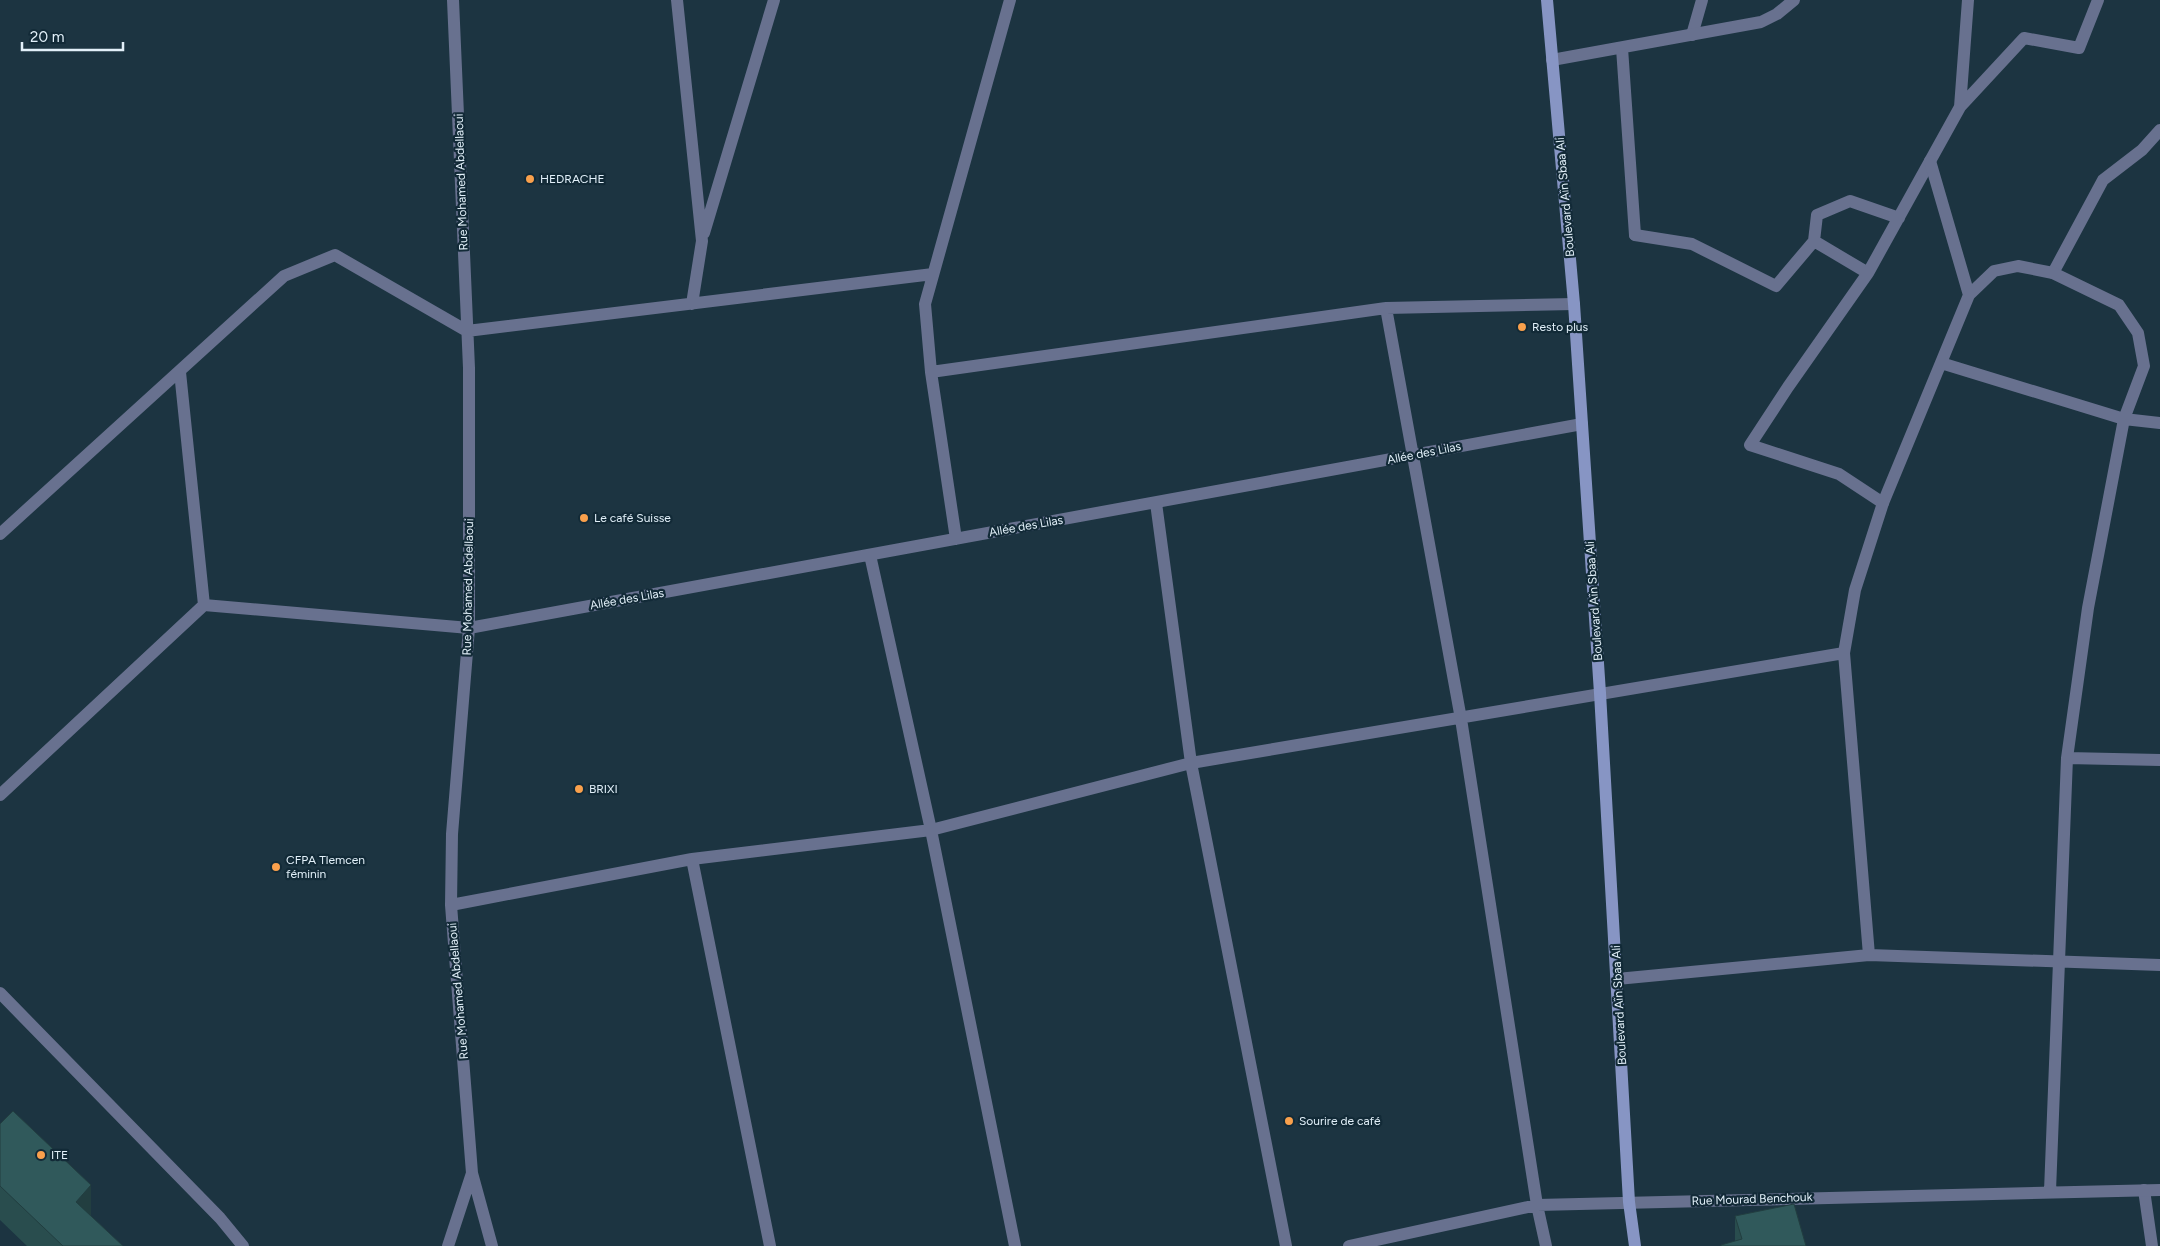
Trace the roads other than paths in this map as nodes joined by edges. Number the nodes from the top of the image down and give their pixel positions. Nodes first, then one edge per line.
1 (454, 0) edge
2 (677, 0) edge
3 (774, 0) edge
4 (1010, 0) edge
5 (1547, 0) edge
6 (1702, 0) edge
7 (1794, 0) edge
8 (1968, 0) edge
9 (2098, 0) edge
10 (1692, 35) junction
11 (1622, 48) junction
12 (1552, 60) junction
13 (1960, 106) junction
14 (2160, 130) edge
15 (1930, 161) junction
16 (1899, 218) junction
17 (702, 241) junction
18 (1814, 241) junction
19 (1868, 273) junction
20 (2053, 273) junction
21 (933, 274) junction
22 (1970, 295) junction
23 (692, 304) junction
24 (1574, 304) junction
25 (1386, 308) junction
26 (467, 331) junction
27 (1941, 363) junction
28 (180, 372) junction
29 (931, 372) junction
30 (2124, 419) junction
31 (2160, 423) edge
32 (1582, 424) junction
33 (1412, 456) junction
34 (1156, 503) junction
35 (1883, 503) junction
36 (0, 534) edge
37 (956, 539) junction
38 (870, 555) junction
39 (204, 605) junction
40 (469, 628) junction
41 (1844, 654) junction
42 (1600, 693) junction
43 (1461, 719) junction
44 (2067, 758) junction
45 (2160, 760) edge
46 (1191, 763) junction
47 (0, 795) edge
48 (931, 830) junction
49 (692, 859) junction
50 (451, 904) junction
51 (1869, 955) junction
52 (2058, 963) junction
53 (2160, 965) edge
54 (1617, 979) junction
55 (0, 993) edge
56 (472, 1173) junction
57 (2144, 1190) junction
58 (2160, 1190) edge
59 (2050, 1191) junction
60 (1628, 1202) junction
61 (1537, 1205) junction
62 (243, 1246) edge
63 (448, 1246) edge
64 (492, 1246) edge
65 (770, 1246) edge
66 (1015, 1246) edge
67 (1286, 1246) edge
68 (1349, 1246) edge
69 (1546, 1246) edge
70 (1635, 1246) edge
71 (2152, 1246) edge

1 - 26 street, Rue Mohamed Abdellaoui
2 - 17 street
3 - 17 street
4 - 21 street
5 - 12 main road, Boulevard Aïn Sbaa Ali
6 - 10 street
7 - 10 street
8 - 13 street
9 - 13 street
10 - 11 street
11 - 12 street
11 - 18 street
12 - 24 main road, Boulevard Aïn Sbaa Ali
13 - 15 street
14 - 20 street
15 - 16 street
15 - 22 street
16 - 18 street
16 - 19 street
17 - 23 street
18 - 19 street
19 - 35 street
20 - 22 street
20 - 30 street
21 - 23 street
21 - 29 street
22 - 27 street
23 - 26 street
24 - 25 street
24 - 32 main road, Boulevard Aïn Sbaa Ali
25 - 29 street
25 - 33 street
26 - 28 street
26 - 40 street, Rue Mohamed Abdellaoui
27 - 30 street
27 - 35 street
28 - 36 street
28 - 39 street
29 - 37 street
30 - 31 street
30 - 44 street
32 - 33 street, Allée des Lilas
32 - 42 main road, Boulevard Aïn Sbaa Ali
33 - 34 street, Allée des Lilas
33 - 43 street
34 - 37 street, Allée des Lilas
34 - 46 street
35 - 41 street
37 - 38 street, Allée des Lilas
38 - 40 street, Allée des Lilas
38 - 48 street
39 - 40 street, Allée des Lilas
39 - 47 street
40 - 50 street, Rue Mohamed Abdellaoui
41 - 42 street
41 - 51 street
42 - 43 street
42 - 54 main road, Boulevard Aïn Sbaa Ali
43 - 46 street
43 - 61 street
44 - 45 street
44 - 52 street
46 - 48 street
46 - 67 street
48 - 49 street
48 - 66 street
49 - 50 street
49 - 65 street
50 - 56 street, Rue Mohamed Abdellaoui
51 - 52 street
51 - 54 street
52 - 53 street
52 - 59 street
54 - 60 main road, Boulevard Aïn Sbaa Ali
55 - 62 street
56 - 63 street
56 - 64 street
57 - 58 street, Rue Mourad Benchouk
57 - 59 street, Rue Mourad Benchouk
57 - 71 street
59 - 60 street, Rue Mourad Benchouk
60 - 61 street, Rue Mourad Benchouk
60 - 70 main road, Boulevard Aïn Sbaa Ali
61 - 68 street, Rue Mourad Benchouk
61 - 69 street

